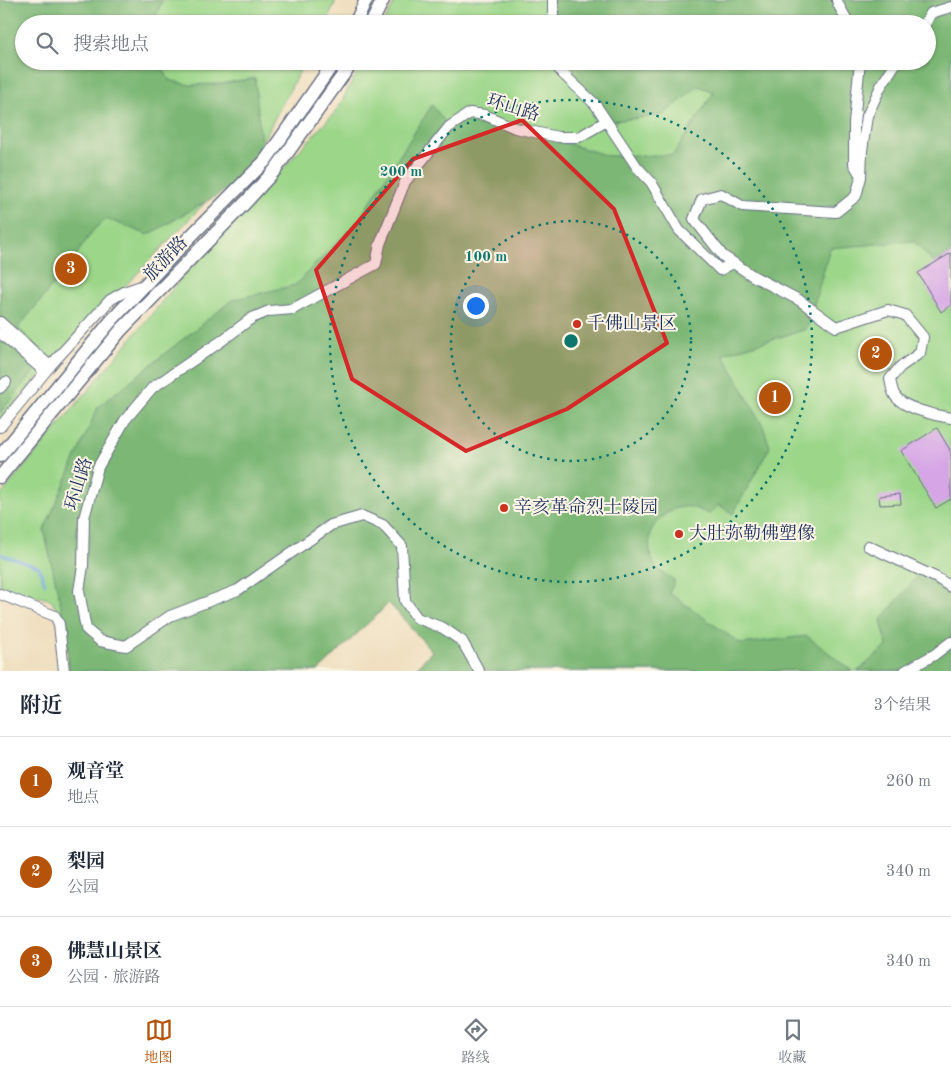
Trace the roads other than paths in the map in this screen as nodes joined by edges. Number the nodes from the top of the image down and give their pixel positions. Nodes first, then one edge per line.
1 (366, 0) edge
2 (383, 0) edge
3 (553, 0) edge
4 (837, 0) edge
5 (951, 7) edge
6 (359, 15) edge
7 (376, 15) edge
8 (553, 15) edge
9 (844, 15) edge
10 (930, 15) edge
11 (329, 70) edge
12 (347, 70) edge
13 (560, 70) edge
14 (859, 70) edge
15 (891, 70) edge
16 (605, 122) junction
17 (861, 177) junction
18 (733, 263) junction
19 (144, 285) junction
20 (0, 322) edge
21 (0, 333) edge
22 (48, 369) junction
23 (951, 418) edge
24 (0, 427) edge
25 (2, 448) edge
26 (0, 477) edge
27 (868, 546) dead end
28 (951, 587) edge
29 (0, 594) edge
30 (951, 642) edge
31 (64, 671) edge
32 (479, 671) edge
33 (906, 671) edge

1 - 6 main road
2 - 7 main road
3 - 8 street
4 - 9 street
5 - 10 street
11 - 19 main road, 旅游路
12 - 26 main road, 旅游路
13 - 16 street
14 - 17 street
15 - 17 street
16 - 18 street
16 - 32 street, 环山路
17 - 18 street
18 - 23 street
19 - 22 street
19 - 25 main road, 旅游路
20 - 22 street
21 - 22 street
22 - 24 street
27 - 28 street
29 - 31 street
30 - 33 street

